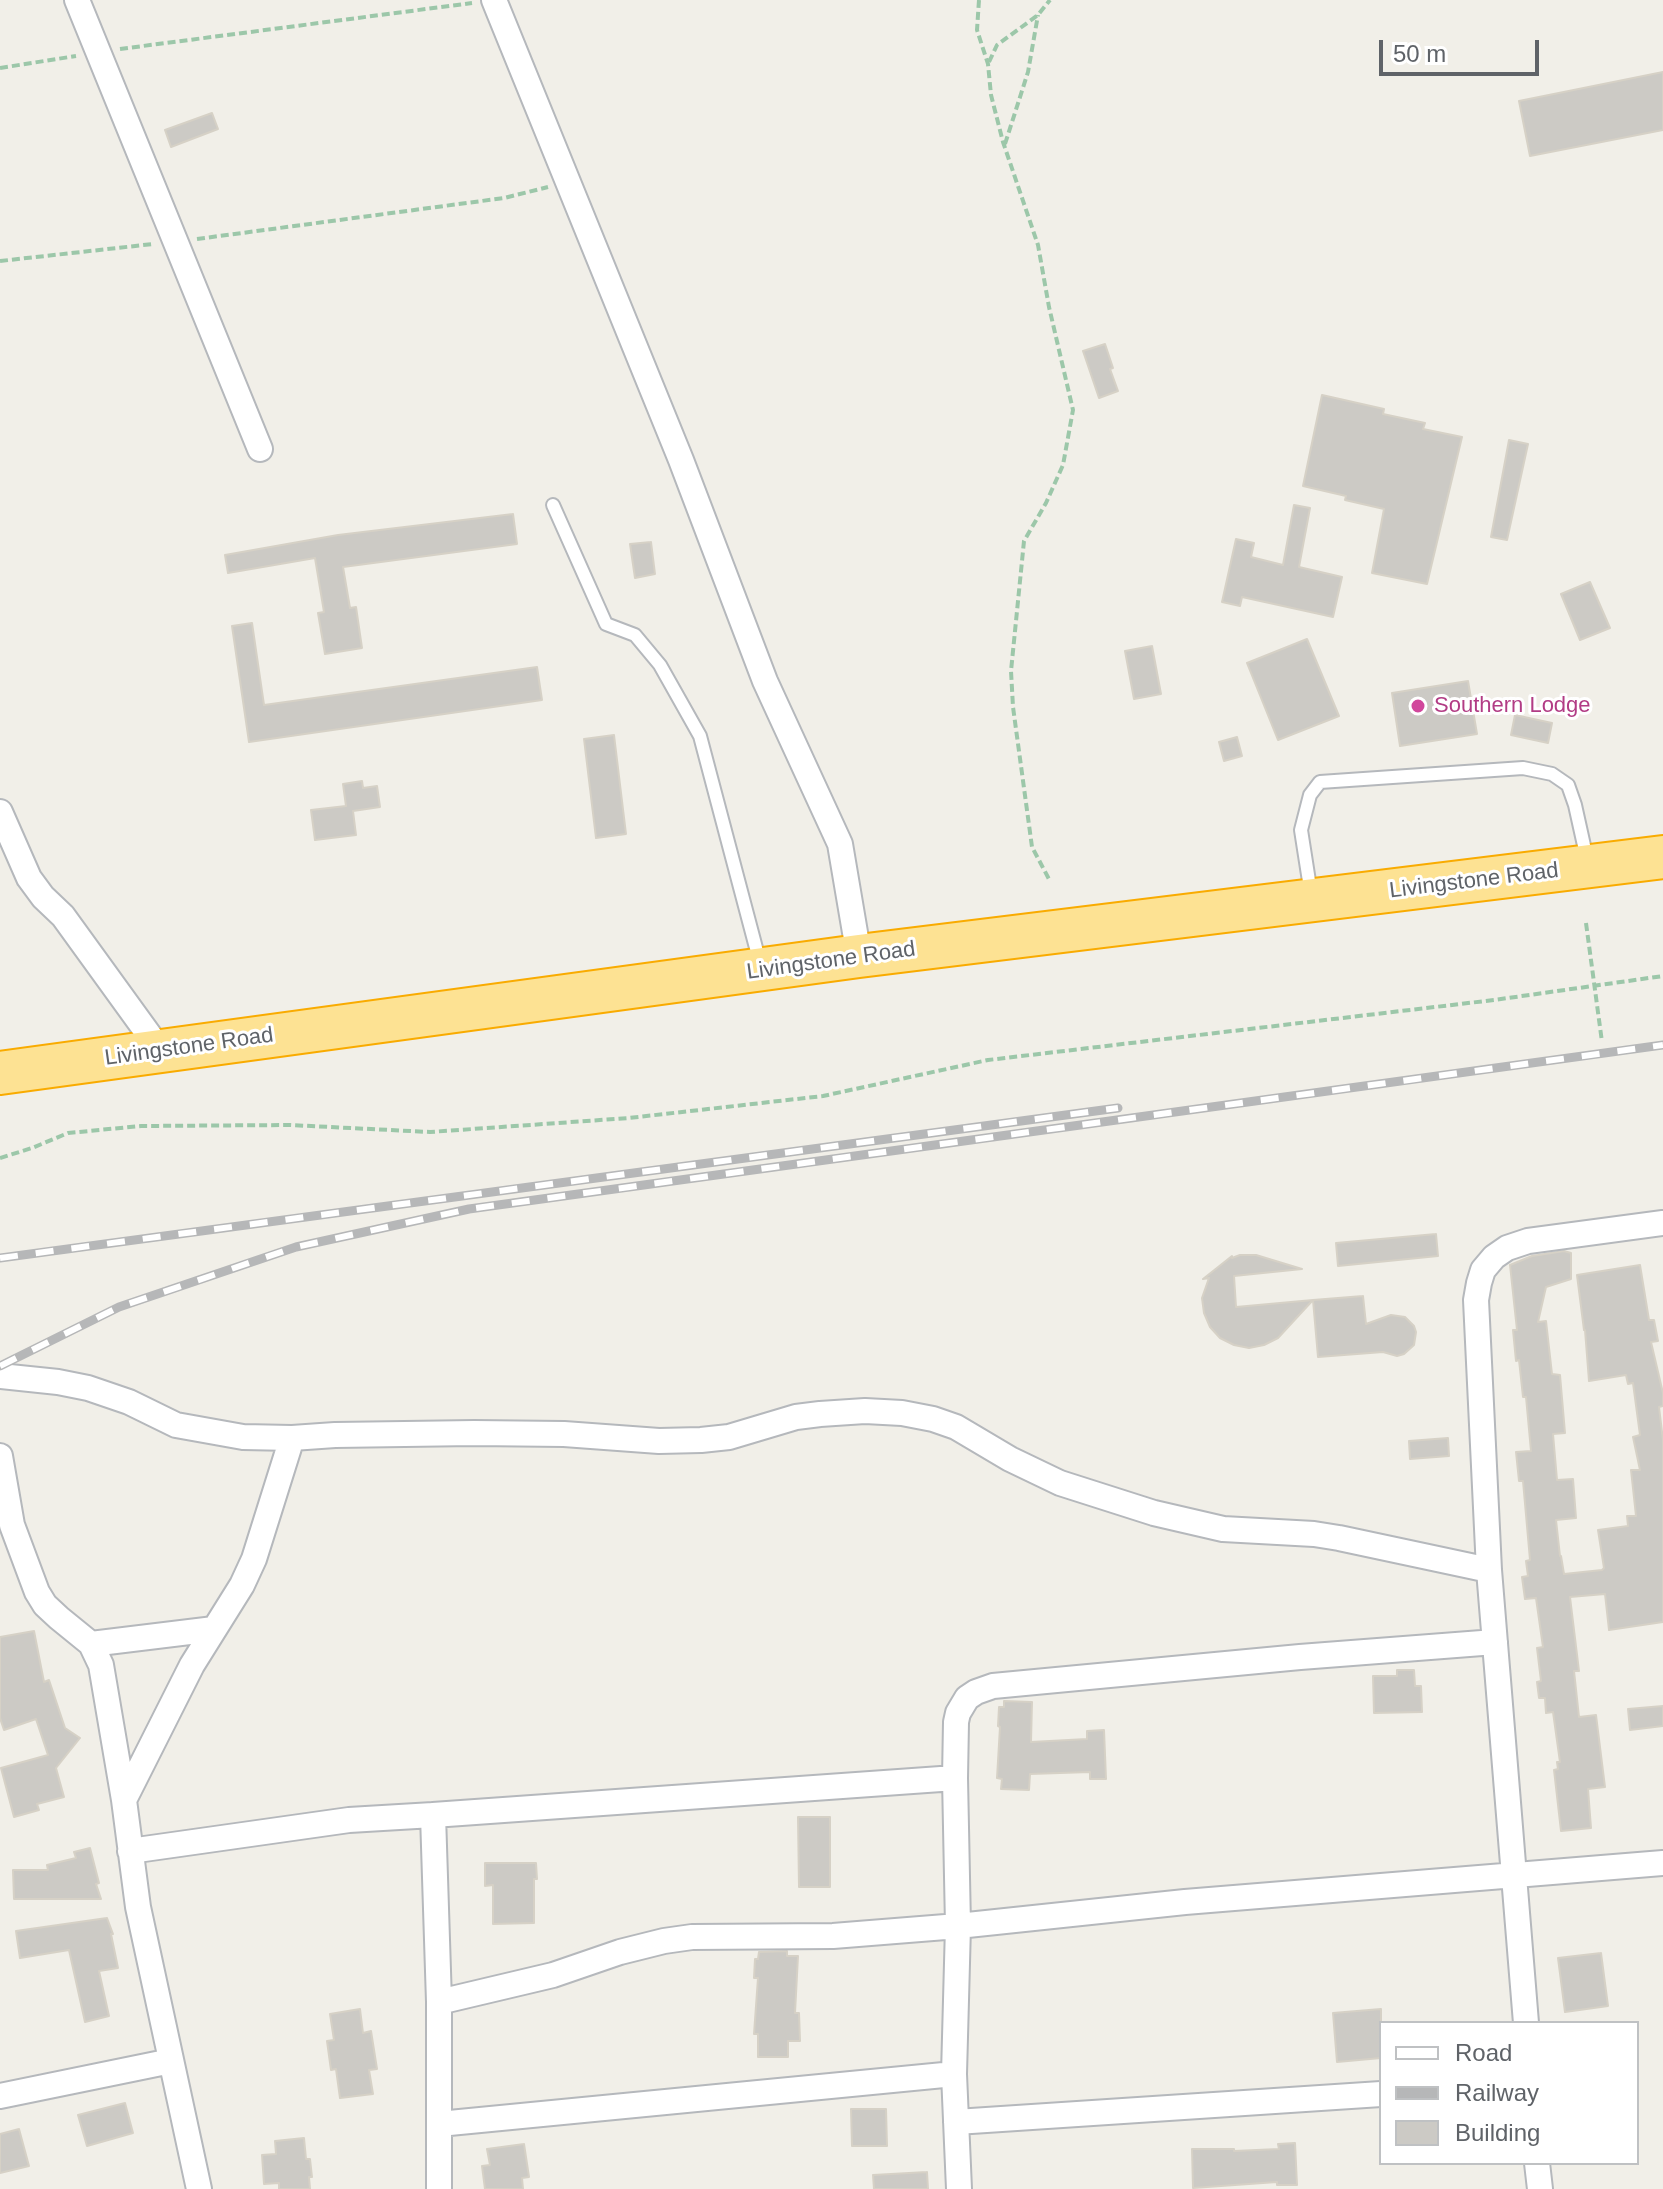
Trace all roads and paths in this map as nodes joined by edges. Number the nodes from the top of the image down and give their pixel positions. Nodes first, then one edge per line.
1 (77, 0) edge
2 (494, 0) edge
3 (979, 0) edge
4 (1050, 0) edge
5 (1038, 15) junction
6 (99, 52) junction
7 (988, 64) junction
8 (0, 68) edge
9 (1004, 146) junction
10 (567, 177) junction
11 (176, 242) junction
12 (0, 261) edge
13 (260, 449) dead end
14 (553, 505) dead end
15 (0, 812) edge
16 (1663, 857) edge
17 (1589, 867) junction
18 (1050, 881) dead end
19 (1312, 901) junction
20 (1586, 923) dead end
21 (859, 956) junction
22 (761, 970) junction
23 (1663, 976) edge
24 (1594, 986) junction
25 (1602, 1042) dead end
26 (160, 1050) junction
27 (0, 1073) edge
28 (0, 1158) edge
29 (1663, 1223) edge
30 (0, 1376) edge
31 (292, 1438) junction
32 (0, 1456) edge
33 (1489, 1570) junction
34 (214, 1629) junction
35 (1495, 1642) junction
36 (91, 1644) junction
37 (955, 1778) junction
38 (124, 1800) junction
39 (433, 1815) junction
40 (130, 1851) junction
41 (1663, 1863) edge
42 (1514, 1876) junction
43 (958, 1926) junction
44 (439, 2002) junction
45 (1526, 2021) edge
46 (171, 2061) junction
47 (954, 2074) junction
48 (1379, 2094) edge
49 (0, 2096) edge
50 (956, 2122) junction
51 (439, 2124) junction
52 (1537, 2165) edge
53 (199, 2189) edge
54 (439, 2189) edge
55 (959, 2189) edge
56 (1540, 2189) edge

1 - 6 street
2 - 6 path
2 - 10 street
3 - 7 path
4 - 5 path
5 - 7 path
5 - 9 path
6 - 8 path
6 - 11 street
7 - 9 path
9 - 18 path
10 - 11 path
10 - 21 street
11 - 12 path
11 - 13 street
14 - 22 lane
15 - 26 street
16 - 17 highway, Livingstone Road
17 - 19 highway, Livingstone Road
17 - 19 lane
19 - 21 highway, Livingstone Road
20 - 24 path
21 - 22 highway, Livingstone Road
22 - 26 highway, Livingstone Road
23 - 24 path
24 - 25 path
24 - 28 path
26 - 27 highway, Livingstone Road
29 - 33 street
30 - 31 street
31 - 33 street
31 - 34 street
32 - 36 street
33 - 35 street
34 - 36 street
34 - 38 street
35 - 37 street
35 - 42 street
36 - 38 street
37 - 39 street
37 - 43 street
38 - 40 street
39 - 40 street
39 - 44 street
40 - 46 street
41 - 42 street
42 - 43 street
42 - 45 street
43 - 44 street
43 - 47 street
44 - 51 street
46 - 49 street
46 - 53 street
47 - 50 street
47 - 51 street
48 - 50 street
50 - 55 street
51 - 54 street
52 - 56 street

